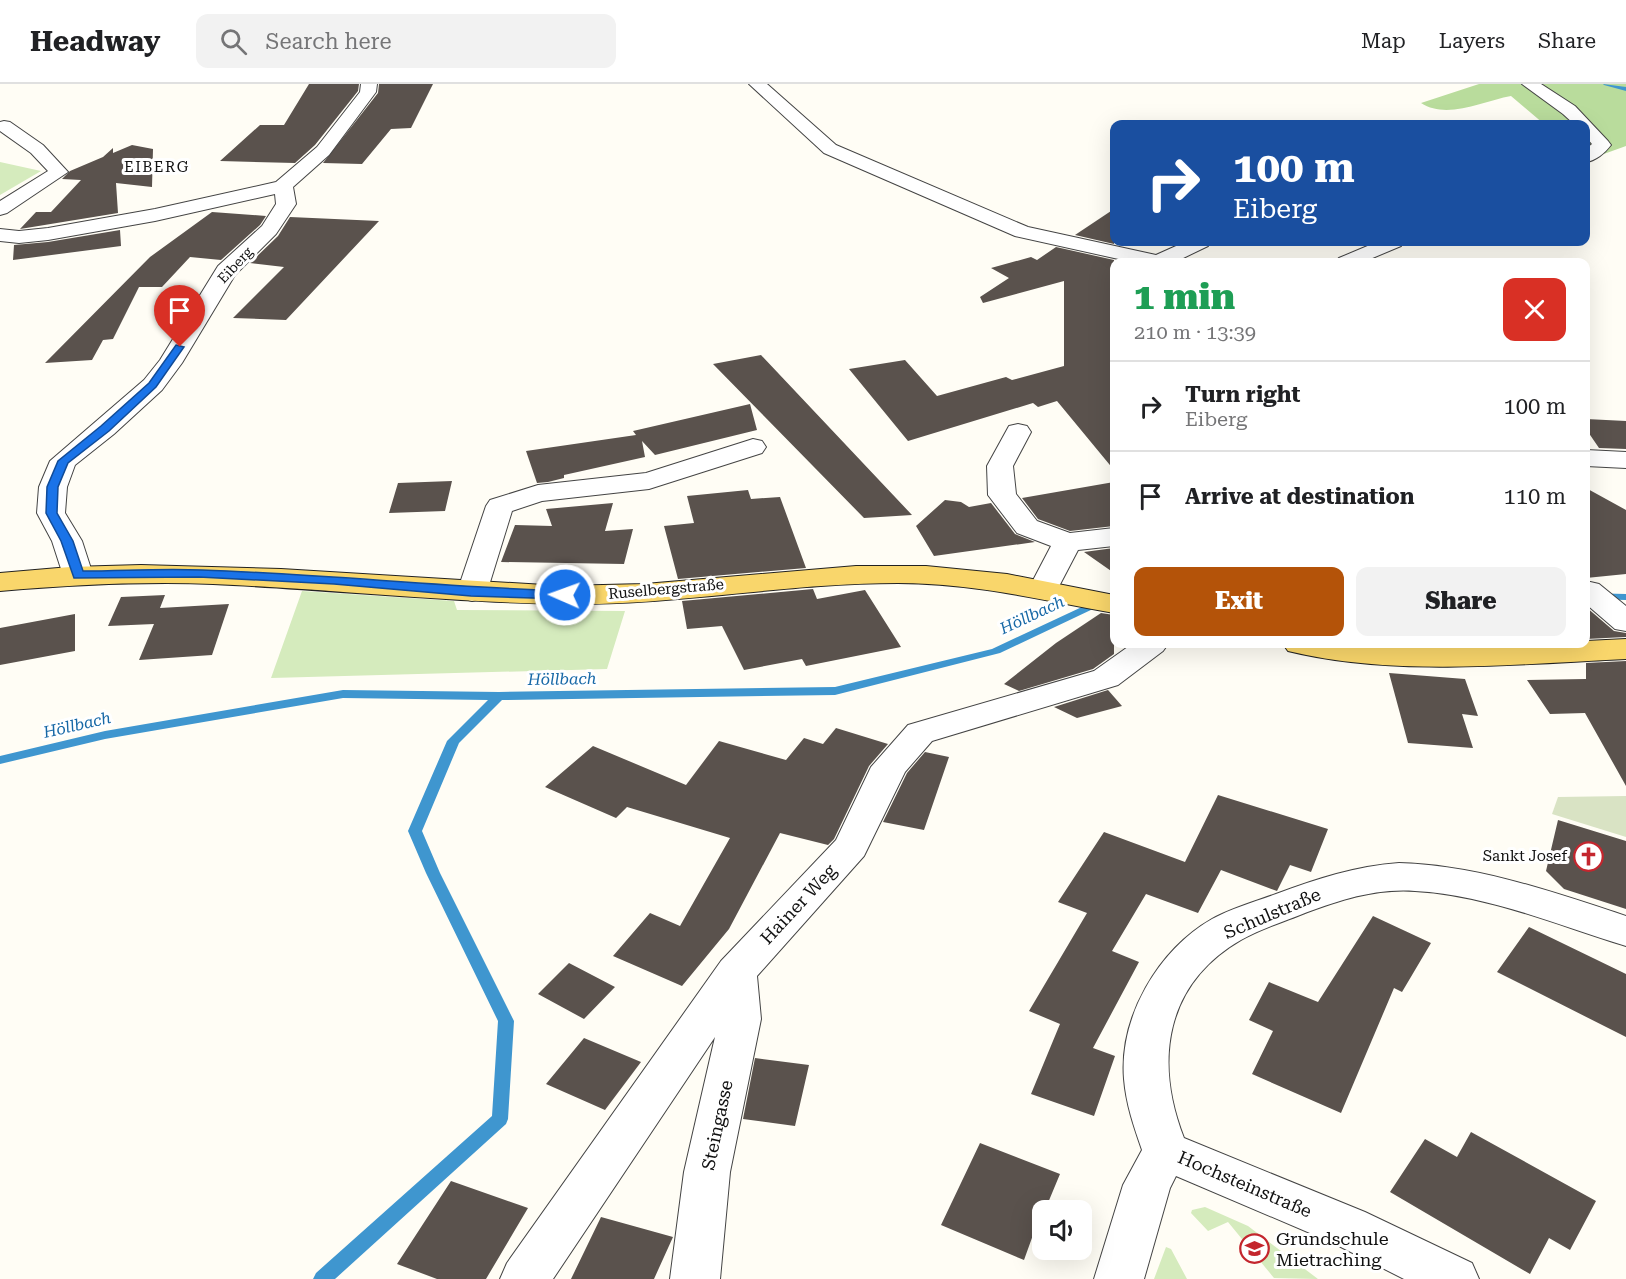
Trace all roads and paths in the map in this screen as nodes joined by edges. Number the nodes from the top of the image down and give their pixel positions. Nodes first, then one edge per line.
1 (369, 84) edge
2 (757, 84) edge
3 (1530, 84) edge
4 (1578, 120) edge
5 (4, 126) dead end
6 (1590, 132) edge
7 (1590, 154) edge
8 (283, 186) junction
9 (0, 209) edge
10 (0, 235) edge
11 (1193, 246) edge
12 (1384, 246) edge
13 (1141, 258) edge
14 (1167, 258) edge
15 (1356, 258) edge
16 (1018, 432) dead end
17 (753, 447) dead end
18 (1590, 458) edge
19 (1626, 460) edge
20 (1110, 537) edge
21 (1066, 542) junction
22 (78, 575) junction
23 (0, 582) edge
24 (1044, 588) junction
25 (471, 592) junction
26 (1110, 603) edge
27 (1147, 648) edge
28 (1343, 648) edge
29 (1626, 649) edge
30 (1626, 931) edge
31 (736, 972) junction
32 (1166, 1151) junction
33 (525, 1279) edge
34 (695, 1279) edge
35 (1119, 1279) edge
36 (1454, 1279) edge

1 - 8 street
2 - 13 street
3 - 4 street
5 - 9 street
6 - 7 street
8 - 10 street
8 - 22 street, Eiberg
11 - 14 street
12 - 15 street
16 - 21 street
17 - 25 street
18 - 19 street
20 - 21 street
21 - 24 street
22 - 23 main road, Ruselbergstraße
22 - 25 main road, Ruselbergstraße
24 - 25 main road, Ruselbergstraße
24 - 26 main road, Ruselbergstraße
27 - 31 street, Hainer Weg
28 - 29 main road
30 - 32 street, Schulstraße
31 - 33 street, Hainer Weg
31 - 34 street, Steingasse
32 - 35 street
32 - 36 street, Hochsteinstraße

